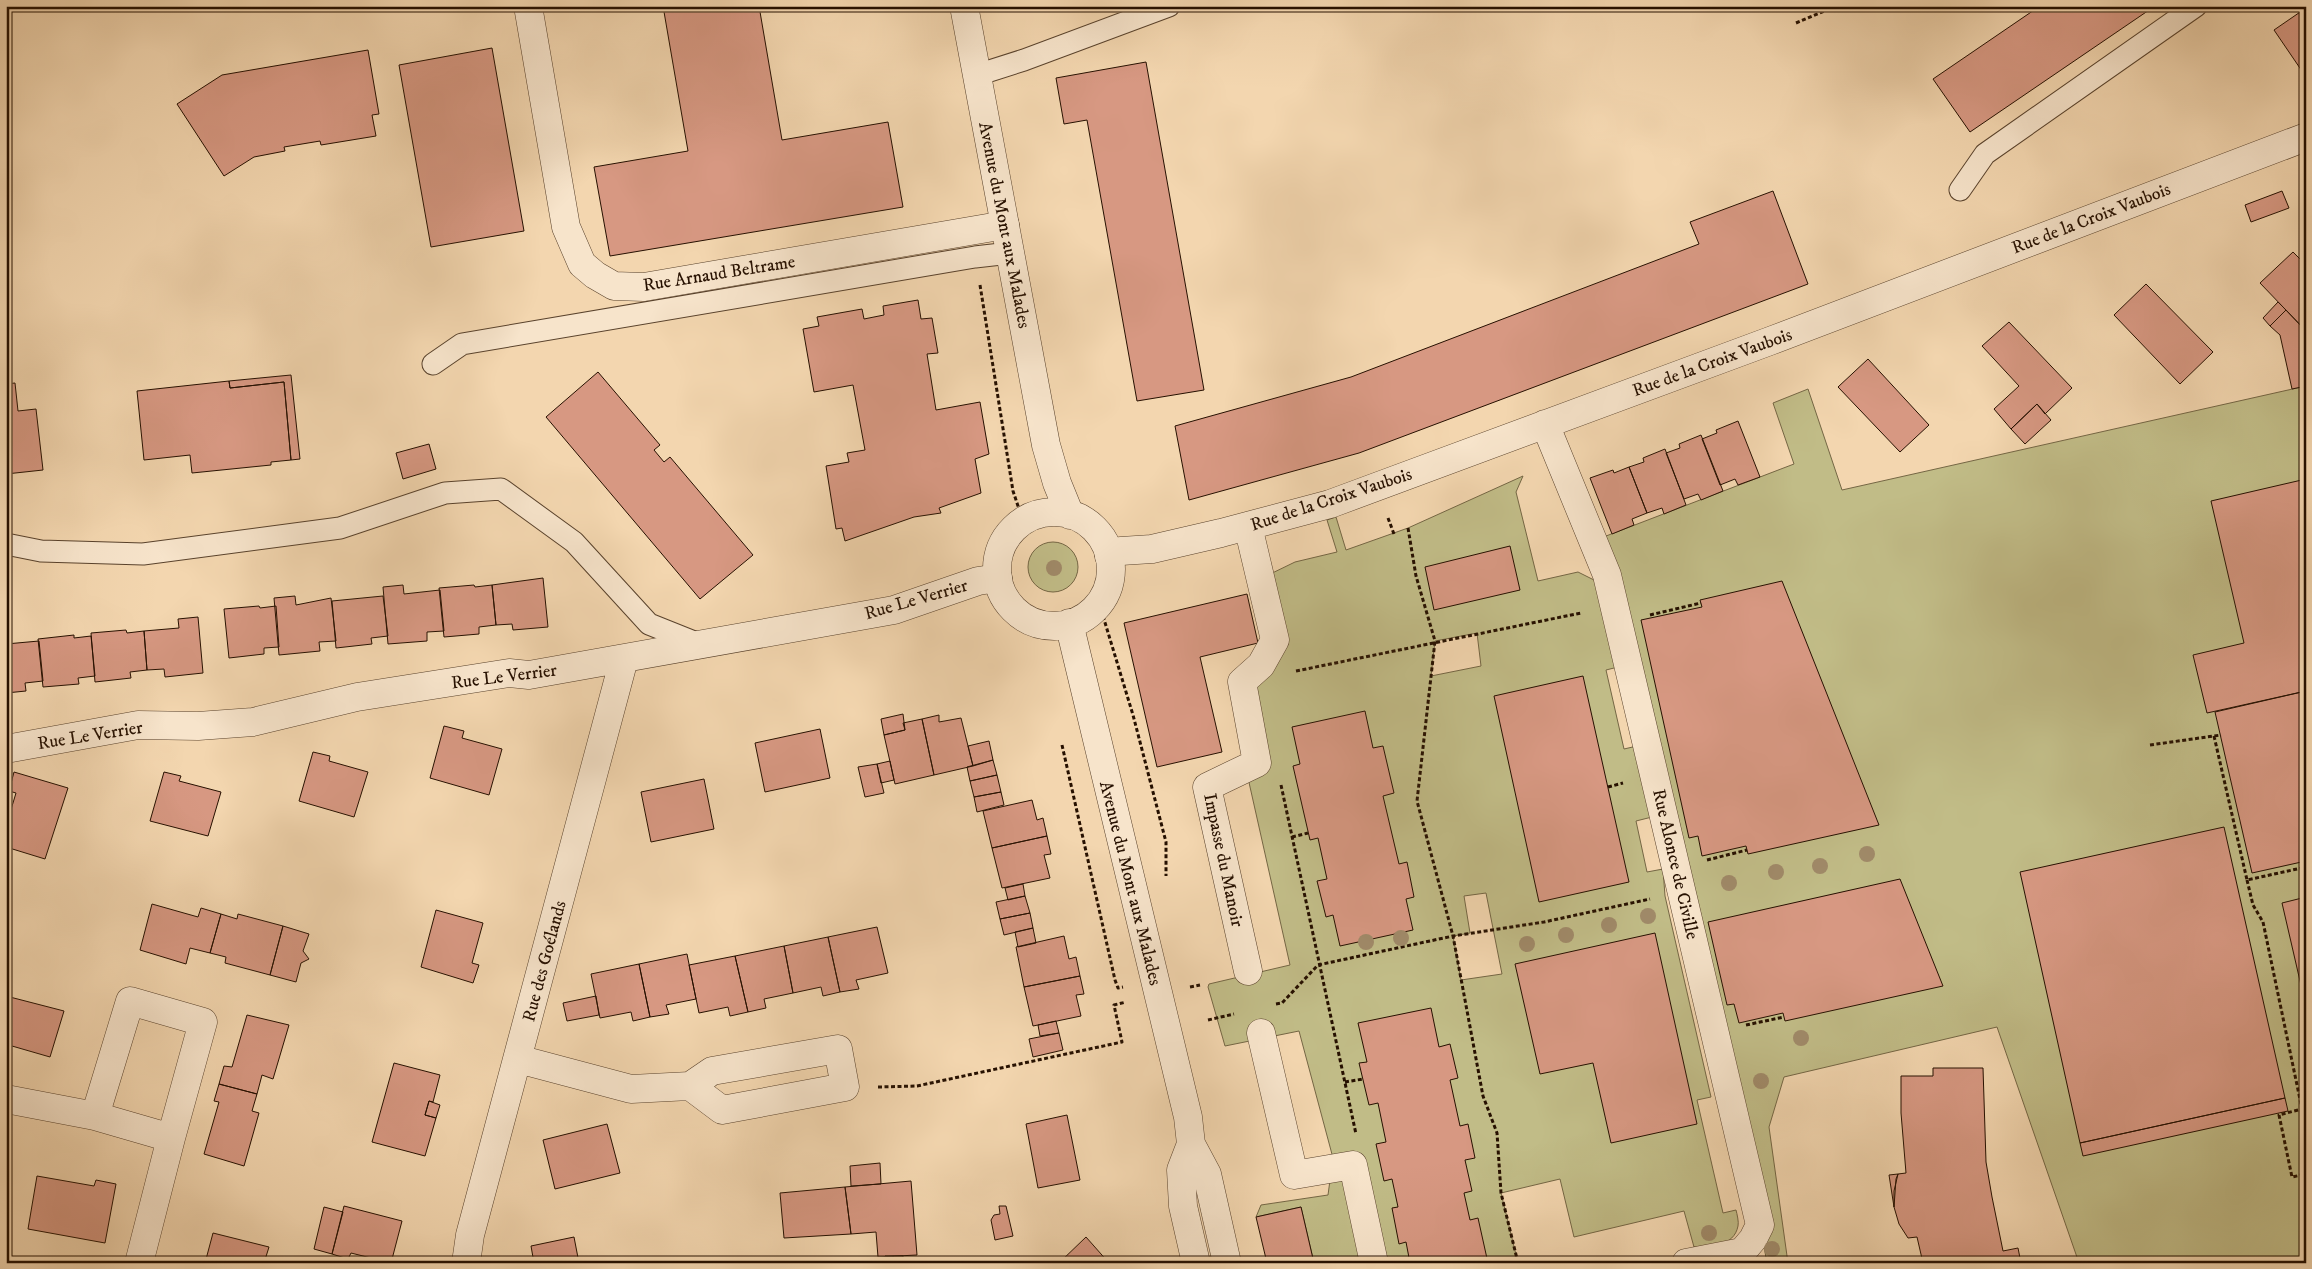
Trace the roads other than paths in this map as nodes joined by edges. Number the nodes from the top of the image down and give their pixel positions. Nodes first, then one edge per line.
1 (528, 6) edge
2 (964, 6) edge
3 (1169, 6) edge
4 (2196, 6) edge
5 (977, 75) junction
6 (2306, 137) edge
7 (1960, 190) dead end
8 (1005, 224) junction
9 (1010, 253) junction
10 (433, 364) dead end
11 (1545, 424) junction
12 (1046, 445) junction
13 (1034, 515) junction
14 (1070, 515) junction
15 (1248, 526) junction
16 (6, 544) edge
17 (1110, 556) junction
18 (998, 578) junction
19 (1069, 623) junction
20 (699, 644) junction
21 (624, 659) junction
22 (6, 749) edge
23 (1248, 971) dead end
24 (1261, 1033) dead end
25 (518, 1059) junction
26 (690, 1086) junction
27 (6, 1099) edge
28 (95, 1116) junction
29 (172, 1138) junction
30 (1191, 1144) junction
31 (140, 1263) edge
32 (466, 1263) edge
33 (1196, 1263) edge
34 (1227, 1263) edge
35 (1374, 1263) edge
36 (1686, 1263) edge

1 - 8 street, Rue Arnaud Beltrame
2 - 5 street, Avenue du Mont aux Malades
3 - 5 lane
4 - 7 lane
5 - 8 street, Avenue du Mont aux Malades
6 - 11 street, Rue de la Croix Vaubois
8 - 9 street, Avenue du Mont aux Malades
9 - 10 lane
9 - 12 street, Avenue du Mont aux Malades
11 - 15 street, Rue de la Croix Vaubois
11 - 36 street, Rue Alonce de Civille
12 - 13 street, Avenue du Mont aux Malades
12 - 14 street, Avenue du Mont aux Malades
13 - 14 street
13 - 18 street
14 - 17 street
15 - 17 street, Rue de la Croix Vaubois
15 - 23 street, Impasse du Manoir
16 - 20 lane
17 - 19 street
18 - 19 street
18 - 20 street, Rue Le Verrier
19 - 30 street, Avenue du Mont aux Malades
20 - 21 street, Rue Le Verrier
21 - 22 street, Rue Le Verrier
21 - 25 street, Rue des Goélands
24 - 35 street
25 - 26 street
25 - 32 street, Rue des Goélands
26 - 26 street
27 - 28 street
28 - 29 street
28 - 29 street
29 - 31 street
30 - 33 street, Avenue du Mont aux Malades
30 - 34 street, Avenue du Mont aux Malades

